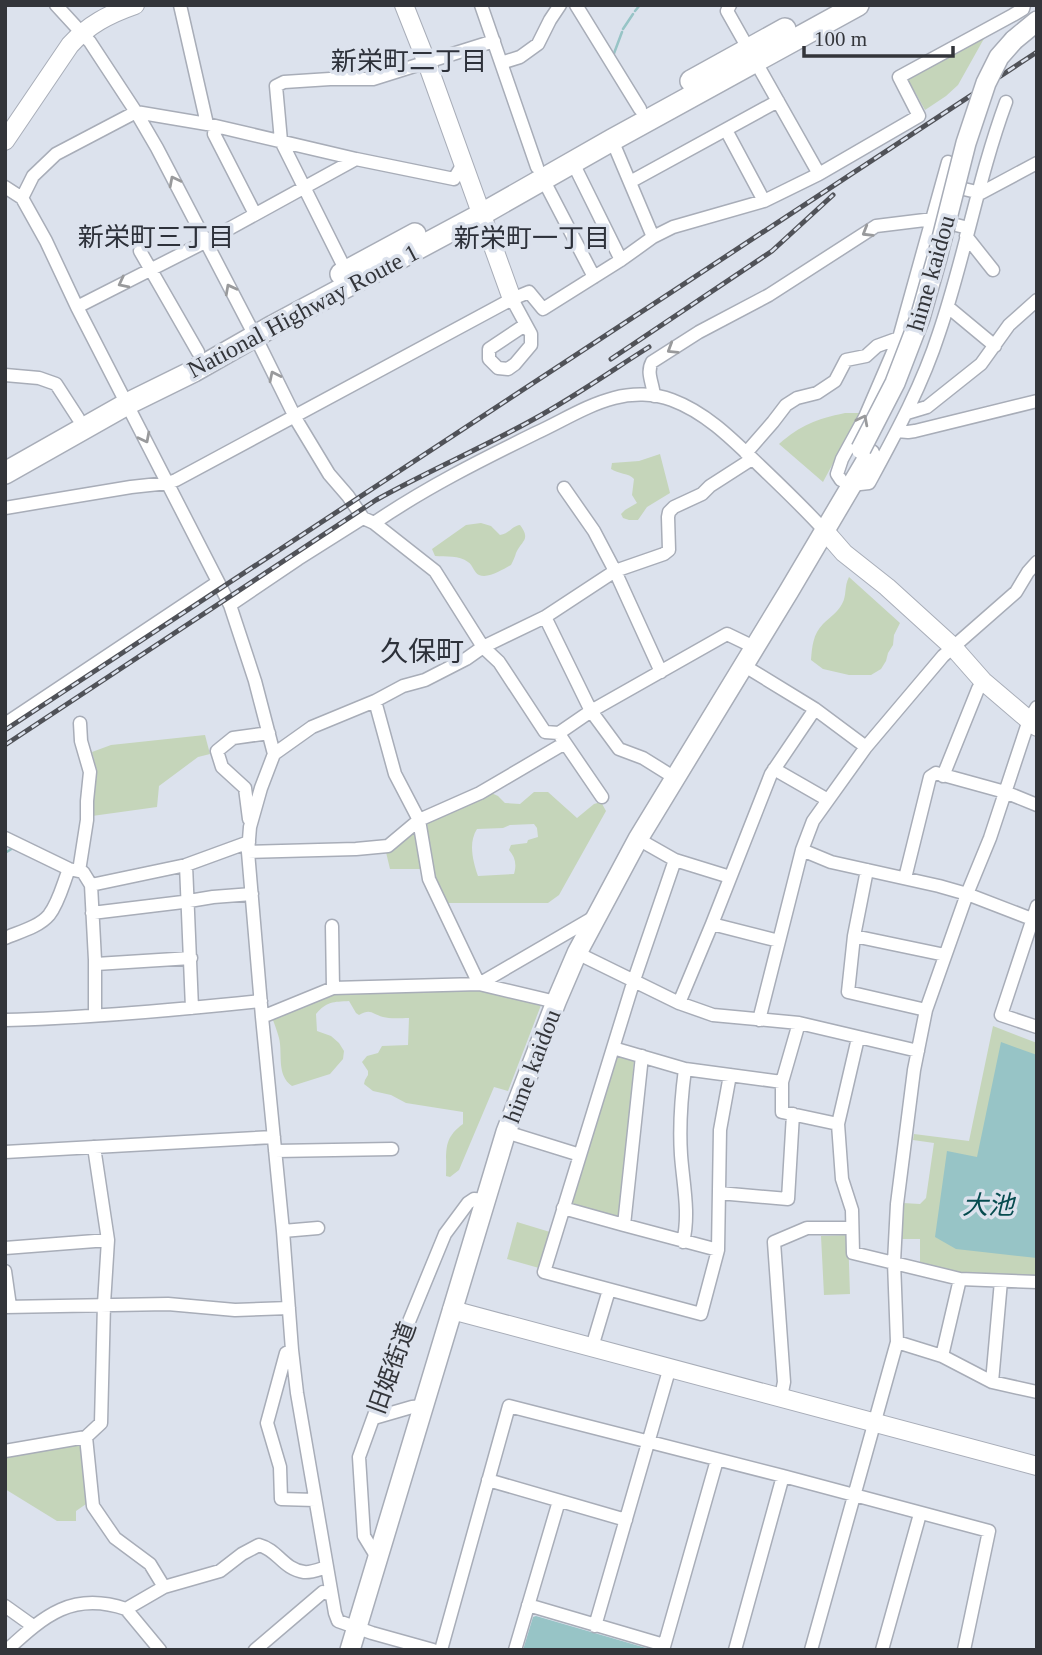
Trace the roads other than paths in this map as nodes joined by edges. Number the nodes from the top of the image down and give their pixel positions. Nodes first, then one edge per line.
1 (56, 5) edge
2 (135, 5) edge
3 (180, 5) edge
4 (404, 5) edge
5 (481, 5) edge
6 (560, 5) edge
7 (576, 5) edge
8 (730, 5) edge
9 (830, 5) edge
10 (858, 5) edge
11 (1028, 10) edge
12 (82, 32) junction
13 (1037, 33) edge
14 (494, 41) junction
15 (752, 55) junction
16 (427, 63) junction
17 (501, 63) junction
18 (778, 101) junction
19 (1006, 102) dead end
20 (640, 108) junction
21 (136, 112) junction
22 (211, 125) junction
23 (726, 130) junction
24 (612, 140) junction
25 (5, 141) edge
26 (281, 141) junction
27 (356, 159) junction
28 (948, 162) dead end
29 (573, 163) junction
30 (1037, 163) edge
31 (463, 164) junction
32 (540, 173) junction
33 (819, 174) junction
34 (630, 182) junction
35 (943, 184) junction
36 (5, 187) edge
37 (304, 187) junction
38 (977, 192) junction
39 (22, 198) junction
40 (764, 201) junction
41 (479, 208) junction
42 (255, 214) junction
43 (933, 219) junction
44 (967, 232) junction
45 (653, 237) junction
46 (205, 242) junction
47 (140, 251) dead end
48 (621, 260) junction
49 (150, 270) junction
50 (992, 270) dead end
51 (346, 271) junction
52 (594, 276) junction
53 (512, 299) junction
54 (1037, 300) edge
55 (77, 307) junction
56 (948, 307) junction
57 (525, 325) dead end
58 (251, 330) junction
59 (900, 338) junction
60 (995, 346) junction
61 (198, 352) junction
62 (5, 374) edge
63 (654, 396) junction
64 (125, 399) junction
65 (1037, 401) edge
66 (906, 413) junction
67 (294, 416) junction
68 (78, 418) junction
69 (897, 431) junction
70 (866, 451) junction
71 (749, 456) junction
72 (5, 459) edge
73 (5, 473) edge
74 (168, 483) junction
75 (846, 483) junction
76 (564, 488) dead end
77 (5, 508) edge
78 (368, 520) junction
79 (824, 530) junction
80 (1037, 562) edge
81 (615, 571) junction
82 (218, 582) junction
83 (230, 606) junction
84 (545, 617) junction
85 (483, 647) junction
86 (953, 647) junction
87 (754, 648) junction
88 (743, 665) junction
89 (661, 672) junction
90 (983, 681) junction
91 (375, 701) junction
92 (815, 709) junction
93 (591, 711) junction
94 (1034, 718) edge
95 (80, 723) dead end
96 (5, 724) edge
97 (269, 733) junction
98 (562, 738) junction
99 (866, 747) junction
100 (274, 754) junction
101 (774, 769) junction
102 (943, 776) junction
103 (674, 778) junction
104 (1005, 792) junction
105 (602, 797) dead end
106 (828, 800) junction
107 (1037, 804) edge
108 (419, 820) junction
109 (250, 827) junction
110 (5, 838) edge
111 (638, 839) junction
112 (249, 847) junction
113 (802, 850) junction
114 (675, 860) junction
115 (186, 864) junction
116 (74, 870) junction
117 (867, 870) junction
118 (730, 877) junction
119 (905, 878) junction
120 (90, 885) junction
121 (252, 894) junction
122 (967, 894) junction
123 (188, 901) junction
124 (92, 912) junction
125 (1035, 915) edge
126 (597, 916) junction
127 (712, 924) junction
128 (332, 926) dead end
129 (854, 936) junction
130 (5, 938) edge
131 (779, 941) junction
132 (577, 953) junction
133 (945, 955) junction
134 (191, 958) junction
135 (96, 964) junction
136 (634, 980) junction
137 (479, 984) junction
138 (333, 988) junction
139 (261, 1001) junction
140 (556, 1002) junction
141 (679, 1003) junction
142 (192, 1008) junction
143 (926, 1010) junction
144 (95, 1016) junction
145 (262, 1017) junction
146 (5, 1020) edge
147 (759, 1020) junction
148 (799, 1023) junction
149 (1037, 1027) edge
150 (858, 1038) junction
151 (613, 1048) junction
152 (918, 1051) junction
153 (642, 1056) junction
154 (685, 1069) junction
155 (730, 1075) junction
156 (782, 1082) junction
157 (793, 1114) junction
158 (838, 1124) junction
159 (506, 1132) junction
160 (274, 1137) junction
161 (94, 1147) junction
162 (393, 1149) dead end
163 (275, 1151) junction
164 (5, 1152) edge
165 (580, 1155) junction
166 (719, 1193) junction
167 (486, 1200) junction
168 (563, 1208) junction
169 (624, 1225) junction
170 (318, 1227) dead end
171 (852, 1228) junction
172 (283, 1231) junction
173 (108, 1240) junction
174 (683, 1241) junction
175 (5, 1248) edge
176 (718, 1250) junction
177 (894, 1262) junction
178 (5, 1270) edge
179 (960, 1279) junction
180 (1001, 1281) junction
181 (1037, 1282) edge
182 (609, 1290) junction
183 (104, 1304) junction
184 (8, 1306) edge
185 (289, 1308) junction
186 (452, 1310) junction
187 (897, 1342) junction
188 (592, 1347) junction
189 (292, 1350) junction
190 (942, 1356) junction
191 (670, 1367) junction
192 (992, 1382) junction
193 (1036, 1389) edge
194 (780, 1397) junction
195 (424, 1406) junction
196 (374, 1418) junction
197 (874, 1422) junction
198 (86, 1437) junction
199 (648, 1442) junction
200 (5, 1451) edge
201 (717, 1460) junction
202 (1037, 1466) edge
203 (783, 1476) junction
204 (488, 1480) junction
205 (854, 1495) junction
206 (315, 1500) junction
207 (559, 1501) junction
208 (920, 1514) junction
209 (626, 1520) junction
210 (378, 1559) junction
211 (327, 1567) junction
212 (164, 1587) junction
213 (331, 1595) junction
214 (528, 1605) junction
215 (5, 1606) edge
216 (126, 1609) junction
217 (33, 1626) junction
218 (595, 1626) junction
219 (356, 1628) junction
220 (664, 1648) edge
221 (7, 1650) edge
222 (160, 1650) edge
223 (255, 1650) edge
224 (349, 1650) edge
225 (433, 1650) edge
226 (441, 1650) edge
227 (515, 1650) edge
228 (736, 1650) edge
229 (811, 1650) edge
230 (882, 1650) edge
231 (964, 1650) edge

1 - 12 street
2 - 12 street
3 - 22 street
4 - 16 street
5 - 14 street
6 - 17 street
7 - 20 street
8 - 15 street
9 - 15 highway, National Highway Route 1
10 - 15 highway, National Highway Route 1
11 - 33 street
11 - 70 main road, hime kaidou, bridge
12 - 21 street
12 - 25 street
13 - 70 main road, hime kaidou
14 - 16 street
14 - 17 street
15 - 18 street
15 - 20 highway, National Highway Route 1
15 - 24 highway, National Highway Route 1
16 - 26 street
16 - 31 street
17 - 32 street
18 - 23 street
18 - 33 street
19 - 38 street
20 - 32 highway, National Highway Route 1
21 - 22 street
21 - 39 street
46 -> 21 street
22 - 26 street
22 - 42 street
23 - 34 street
23 - 40 street
24 - 29 highway, National Highway Route 1
24 - 34 street
26 - 27 street
26 - 37 street
27 - 31 street
27 - 37 street
28 - 35 street
29 - 32 highway, National Highway Route 1
29 - 48 street
30 - 38 street
31 - 41 street
32 - 41 highway, National Highway Route 1
32 - 52 street
33 - 40 street
34 - 45 street
35 - 38 street
35 - 43 street
36 - 39 street
37 - 42 street
37 - 51 street
38 - 44 street
39 - 55 street
40 - 45 street
41 - 51 highway, National Highway Route 1
41 - 53 street
41 - 58 highway, National Highway Route 1
42 - 46 street
43 - 44 street
43 - 59 street
43 -> 63 street
44 - 50 street
44 - 56 street
45 - 48 street
46 - 49 street
58 -> 46 street
47 - 49 street
48 - 52 street
49 -> 55 street
49 - 61 street
51 - 58 highway, National Highway Route 1
52 - 53 street
53 - 57 street
53 - 67 street
54 - 60 street
55 - 64 street
56 - 60 street
56 - 66 street
58 - 61 highway, National Highway Route 1
58 - 64 highway, National Highway Route 1
67 -> 58 street
59 - 71 street
75 -> 59 street
60 - 66 street
61 - 64 highway, National Highway Route 1
62 - 68 street
63 - 71 street
63 - 78 street
64 - 68 highway, National Highway Route 1
64 - 73 highway, National Highway Route 1
64 -> 74 street
65 - 69 street
66 - 69 street
67 - 74 street
67 - 78 street
68 - 72 highway, National Highway Route 1
69 - 75 street
70 - 75 main road, hime kaidou
71 - 79 street
71 - 81 street
74 - 77 street
74 - 82 street
75 - 79 main road, hime kaidou
76 - 81 street
78 - 83 street
78 - 85 street
79 - 86 street
79 - 87 main road, hime kaidou
80 - 86 street
81 - 84 street
81 - 89 street
82 - 83 street
82 - 96 street
83 - 97 street
84 - 85 street
84 - 93 street
85 - 91 street
85 - 98 street
86 - 90 street
86 - 99 street
87 - 88 main road, hime kaidou
87 - 89 street
88 - 92 street
88 - 103 main road, hime kaidou
89 - 93 street
90 - 94 street
90 - 102 street
91 - 100 street
91 - 108 street
92 - 99 street
92 - 101 street
93 - 98 street
93 - 103 street
94 - 104 street
95 - 116 street
97 - 100 street
97 - 109 street
98 - 105 street
98 - 108 street
99 - 106 street
100 - 109 street
101 - 106 street
101 - 118 street
102 - 104 street
102 - 119 street
103 - 111 main road, hime kaidou
104 - 107 street
104 - 122 street
106 - 113 street
108 - 112 street
108 - 137 street
109 - 112 street
110 - 116 street
111 - 114 street
111 - 126 main road, hime kaidou
112 - 115 street
112 - 121 street
113 - 117 street
113 - 131 street
114 - 118 street
114 - 136 street
115 - 120 street
115 - 123 street
116 - 120 street
116 - 130 street
117 - 119 street
117 - 129 street
118 - 127 street
119 - 122 street
120 - 124 street
121 - 123 street
121 - 139 street
122 - 125 street
122 - 133 street
123 - 124 street
123 - 134 street
124 - 135 street
125 - 149 street
126 - 132 main road, hime kaidou
126 - 137 street
127 - 131 street
127 - 141 street
128 - 138 street
129 - 133 street
129 - 143 street
131 - 147 street
132 - 136 street
132 - 140 main road, hime kaidou
133 - 143 street
134 - 135 street
134 - 142 street
135 - 144 street
136 - 141 street
136 - 151 street
137 - 138 street
137 - 140 street
138 - 145 street
139 - 142 street
139 - 145 street
140 - 159 main road, hime kaidou
141 - 147 street
142 - 144 street
143 - 152 street
144 - 146 street
145 - 160 street
147 - 148 street
148 - 150 street
148 - 156 street
150 - 152 street
150 - 158 street
151 - 153 street
151 - 165 street
152 - 177 street
153 - 154 street
153 - 169 street
154 - 155 street
154 - 174 street
155 - 156 street
155 - 166 street
156 - 157 street
157 - 158 street
157 - 166 street
158 - 171 street
159 - 165 street
159 - 167 main road, hime kaidou
160 - 161 street
160 - 163 street
161 - 164 street
161 - 173 street
162 - 163 street
163 - 172 street
165 - 168 street
166 - 176 street
167 - 186 main road, hime kaidou
167 - 196 street, 旧姫街道
168 - 169 street
168 - 182 street
169 - 174 street
170 - 172 street
171 - 177 street
171 - 194 street
172 - 185 street
173 - 175 street
173 - 183 street
174 - 176 street
176 - 182 street
177 - 179 street
177 - 187 street
178 - 184 street
179 - 180 street
179 - 190 street
180 - 181 street
180 - 192 street
182 - 188 street
183 - 184 street
183 - 185 street
183 - 198 street
185 - 189 street
186 - 188 street
186 - 195 main road, hime kaidou
187 - 190 street
187 - 197 street
188 - 191 street
189 - 206 street
189 - 206 street
190 - 192 street
191 - 194 street
191 - 199 street
192 - 193 street
194 - 197 street
195 - 196 street
195 - 210 main road, hime kaidou
196 - 210 street, 旧姫街道
197 - 202 street
197 - 205 street
198 - 200 street
198 - 212 street
199 - 201 street
199 - 204 street
199 - 209 street
201 - 203 street
201 - 220 street
203 - 205 street
203 - 228 street
204 - 207 street
204 - 226 street
205 - 208 street
205 - 229 street
206 - 211 street
207 - 209 street
207 - 214 street
208 - 230 street
208 - 231 street
209 - 218 street
210 - 219 main road, hime kaidou
211 - 212 street
211 - 213 street
212 - 216 street
213 - 219 street
213 - 223 street
214 - 218 street
214 - 227 street
215 - 217 street
216 - 217 street
216 - 222 street
217 - 221 street
218 - 220 street
219 - 224 main road, hime kaidou
219 - 225 street

